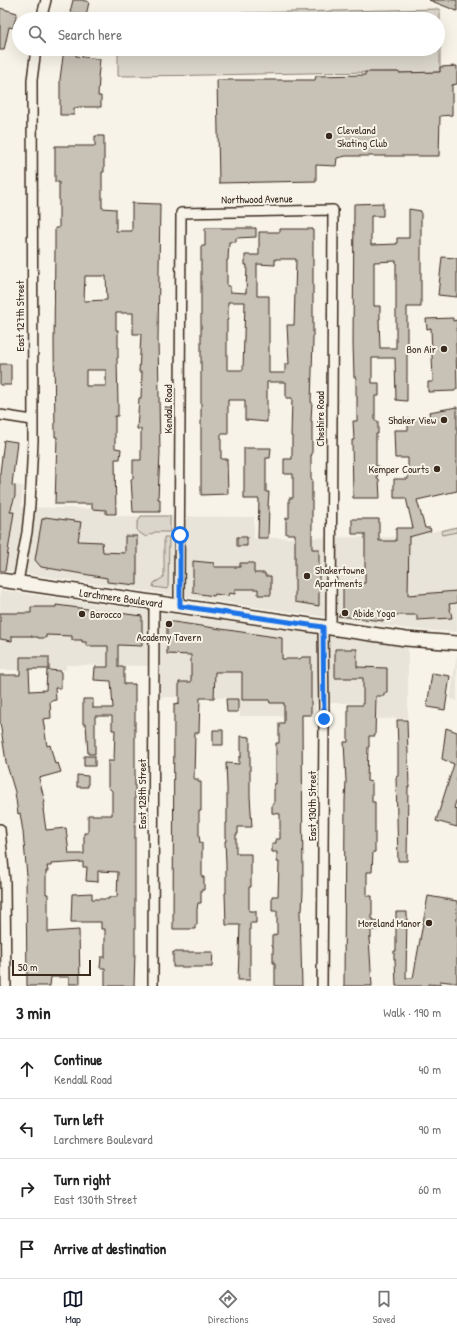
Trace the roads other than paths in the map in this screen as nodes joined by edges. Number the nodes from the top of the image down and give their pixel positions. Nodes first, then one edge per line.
1 (46, 0) edge
2 (43, 12) edge
3 (35, 56) edge
4 (333, 210) joint
5 (181, 213) joint
6 (0, 415) edge
7 (32, 420) junction
8 (0, 580) edge
9 (18, 582) junction
10 (154, 602) junction
11 (180, 606) junction
12 (327, 628) junction
13 (457, 643) edge
14 (0, 829) edge
15 (6, 986) edge
16 (153, 986) edge
17 (322, 986) edge

1 - 2 street
3 - 7 street, East 127th Street
4 - 5 street, Northwood Avenue
4 - 12 street, Cheshire Road
5 - 11 street, Kendall Road
6 - 7 street
7 - 9 street, East 127th Street
8 - 9 main road, Larchmere Boulevard
9 - 10 main road, Larchmere Boulevard
10 - 11 main road, Larchmere Boulevard
10 - 16 street, East 128th Street
11 - 12 main road, Larchmere Boulevard
12 - 13 main road, Larchmere Boulevard
12 - 17 street, East 130th Street
14 - 15 street

